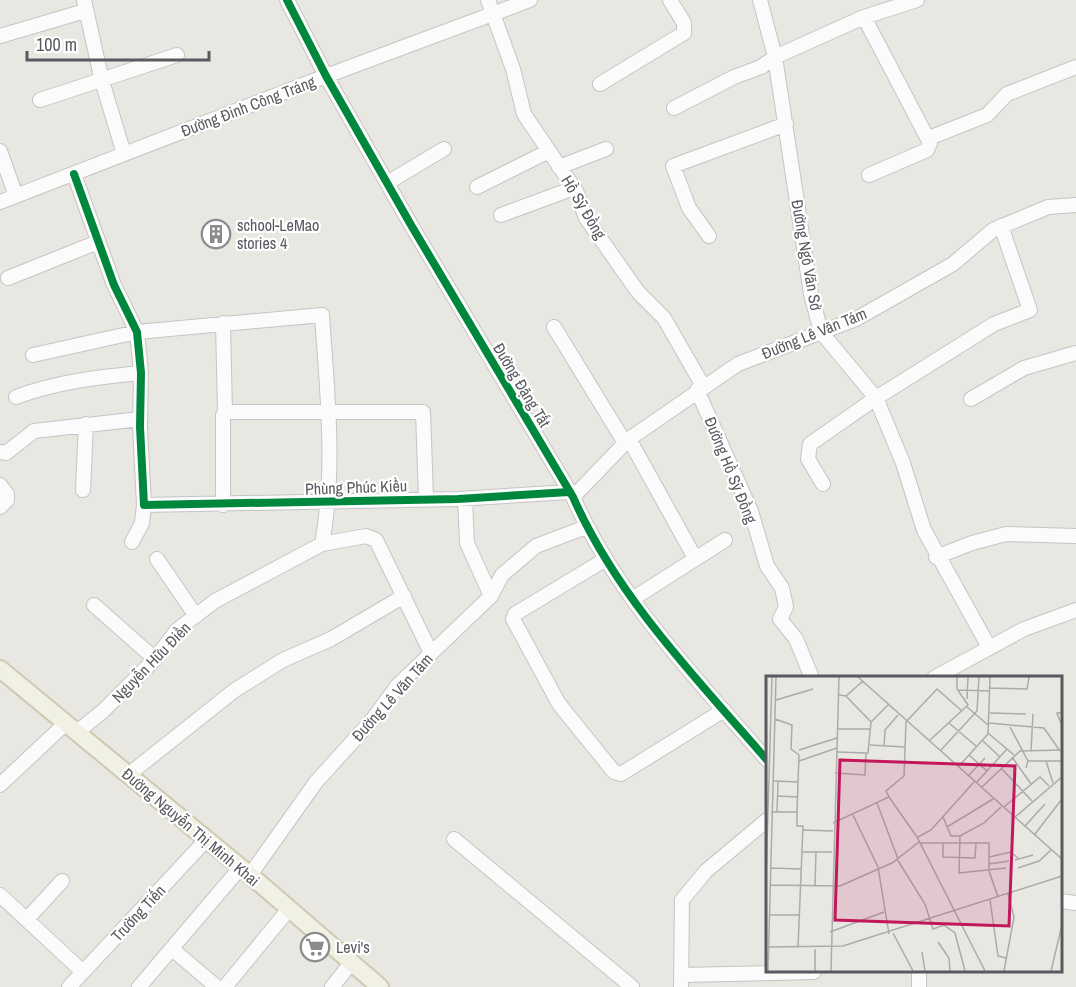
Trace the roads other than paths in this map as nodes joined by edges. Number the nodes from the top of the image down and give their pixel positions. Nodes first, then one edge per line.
1 (287, 0) edge
2 (488, 0) edge
3 (530, 0) edge
4 (670, 0) edge
5 (760, 0) edge
6 (917, 0) edge
7 (84, 4) edge
8 (495, 13) junction
9 (864, 17) junction
10 (0, 36) edge
11 (177, 55) dead end
12 (775, 57) junction
13 (1076, 67) edge
14 (326, 75) junction
15 (102, 81) junction
16 (600, 84) dead end
17 (40, 100) dead end
18 (674, 108) dead end
19 (786, 124) junction
20 (929, 138) junction
21 (444, 149) dead end
22 (606, 149) dead end
23 (0, 151) edge
24 (549, 151) junction
25 (124, 154) junction
26 (559, 167) junction
27 (74, 174) junction
28 (869, 175) dead end
29 (387, 183) junction
30 (477, 187) dead end
31 (574, 188) junction
32 (16, 196) junction
33 (0, 202) edge
34 (1076, 205) edge
35 (501, 215) dead end
36 (1001, 226) junction
37 (709, 236) dead end
38 (98, 242) junction
39 (8, 278) dead end
40 (223, 323) junction
41 (554, 327) dead end
42 (137, 332) junction
43 (821, 333) junction
44 (1076, 353) edge
45 (33, 355) dead end
46 (141, 373) junction
47 (700, 388) junction
48 (16, 397) dead end
49 (876, 398) junction
50 (971, 399) dead end
51 (328, 412) junction
52 (225, 413) junction
53 (140, 419) junction
54 (86, 424) junction
55 (627, 441) junction
56 (0, 452) edge
57 (823, 484) dead end
58 (0, 485) edge
59 (83, 490) dead end
60 (571, 494) junction
61 (426, 498) junction
62 (465, 499) junction
63 (330, 502) junction
64 (144, 505) junction
65 (223, 505) junction
66 (0, 507) edge
67 (586, 527) junction
68 (1076, 536) edge
69 (725, 540) dead end
70 (132, 542) dead end
71 (322, 544) junction
72 (936, 557) junction
73 (695, 558) junction
74 (157, 559) dead end
75 (606, 559) junction
76 (404, 596) junction
77 (491, 596) junction
78 (634, 598) junction
79 (94, 604) dead end
80 (1076, 610) edge
81 (196, 616) junction
82 (989, 647) junction
83 (431, 653) junction
84 (155, 659) junction
85 (0, 669) edge
86 (811, 676) edge
87 (938, 676) edge
88 (724, 710) junction
89 (72, 728) junction
90 (766, 759) edge
91 (128, 775) junction
92 (0, 785) edge
93 (766, 821) edge
94 (207, 839) junction
95 (454, 839) dead end
96 (245, 871) junction
97 (62, 881) dead end
98 (0, 895) edge
99 (1061, 902) edge
100 (1076, 903) edge
101 (289, 909) junction
102 (28, 918) junction
103 (172, 949) junction
104 (351, 963) junction
105 (83, 972) junction
106 (814, 972) dead end
107 (920, 972) edge
108 (681, 981) edge
109 (69, 987) edge
110 (139, 987) edge
111 (217, 987) edge
112 (225, 987) edge
113 (332, 987) edge
114 (380, 987) edge
115 (632, 987) edge
116 (919, 987) edge

1 - 14 street, Đường Đặng Tất
2 - 8 street, Hồ Sỹ Đồng
3 - 8 street, Đường Đinh Công Tráng
4 - 16 street
5 - 12 street, Đường Ngô Văn Sở
6 - 9 street
7 - 10 street
7 - 15 street
8 - 14 street, Đường Đinh Công Tráng
8 - 24 street, Hồ Sỹ Đồng
9 - 12 street
9 - 20 street
11 - 15 street
12 - 18 street
12 - 19 street, Đường Ngô Văn Sở
13 - 20 street
14 - 25 street, Đường Đinh Công Tráng
14 - 29 street, Đường Đặng Tất
15 - 17 street
15 - 25 street
19 - 37 street
19 - 43 street, Đường Ngô Văn Sở
20 - 28 street
21 - 29 street
22 - 26 street
23 - 32 street
24 - 26 street, Hồ Sỹ Đồng
24 - 30 street
25 - 27 street, Đường Đinh Công Tráng
26 - 31 street, Hồ Sỹ Đồng
27 - 32 street, Đường Đinh Công Tráng
27 - 38 street
29 - 60 street, Đường Đặng Tất
31 - 35 street
31 - 47 street, Hồ Sỹ Đồng
32 - 33 street, Đường Đinh Công Tráng
34 - 36 street, Đường Lê Văn Tám
36 - 43 street, Đường Lê Văn Tám
36 - 49 street
38 - 39 street
38 - 42 street
40 - 42 street
40 - 51 street
40 - 52 street
41 - 55 street
42 - 45 street
42 - 46 street
43 - 47 street, Đường Lê Văn Tám
43 - 49 street, Đường Ngô Văn Sở
44 - 50 street
46 - 48 street
46 - 53 street
47 - 55 street, Đường Lê Văn Tám
47 - 86 street, Đường Hồ Sỹ Đồng
49 - 57 street
49 - 72 street, Đường Ngô Văn Sở
51 - 52 street
51 - 61 street
51 - 63 street
52 - 65 street
53 - 54 street
53 - 64 street
54 - 56 street
54 - 59 street
55 - 60 street, Đường Lê Văn Tám
55 - 73 street
58 - 66 street
60 - 62 street, Phùng Phúc Kiều
60 - 67 street, Đường Đặng Tất
61 - 62 street, Phùng Phúc Kiều
61 - 63 street, Phùng Phúc Kiều
62 - 77 street
63 - 65 street, Phùng Phúc Kiều
63 - 71 street
64 - 65 street, Phùng Phúc Kiều
64 - 70 street
67 - 75 street, Đường Đặng Tất
67 - 77 street, Đường Lê Văn Tám
68 - 72 street
69 - 73 street
71 - 76 street, Nguyễn Hữu Điền
71 - 81 street, Nguyễn Hữu Điền
72 - 82 street, Đường Ngô Văn Sở
73 - 78 street
74 - 81 street
75 - 78 street, Đường Đặng Tất
75 - 88 street
76 - 83 street, Nguyễn Hữu Điền
76 - 91 street
77 - 83 street, Đường Lê Văn Tám
78 - 88 street, Đường Đặng Tất
79 - 84 street
80 - 82 street
81 - 84 street, Nguyễn Hữu Điền
82 - 87 street
83 - 96 street, Đường Lê Văn Tám
84 - 89 street, Nguyễn Hữu Điền
85 - 89 main road, Đường Nguyễn Thị Minh Khai
88 - 90 street, Đường Đặng Tất
89 - 91 main road, Đường Nguyễn Thị Minh Khai
89 - 92 street, Nguyễn Hữu Điền
91 - 94 main road, Đường Nguyễn Thị Minh Khai
93 - 108 street
94 - 96 main road, Đường Nguyễn Thị Minh Khai
94 - 105 street, Trường Tiến
95 - 115 street
96 - 101 main road, Đường Nguyễn Thị Minh Khai
96 - 103 street, Đường Lê Văn Tám
97 - 102 street
98 - 102 street
99 - 100 street
101 - 104 main road, Đường Nguyễn Thị Minh Khai
101 - 112 street
102 - 105 street
103 - 110 street, Đường Lê Văn Tám
103 - 111 street
104 - 113 street
104 - 114 main road, Đường Nguyễn Thị Minh Khai
105 - 109 street, Trường Tiến
106 - 108 street
107 - 116 street

